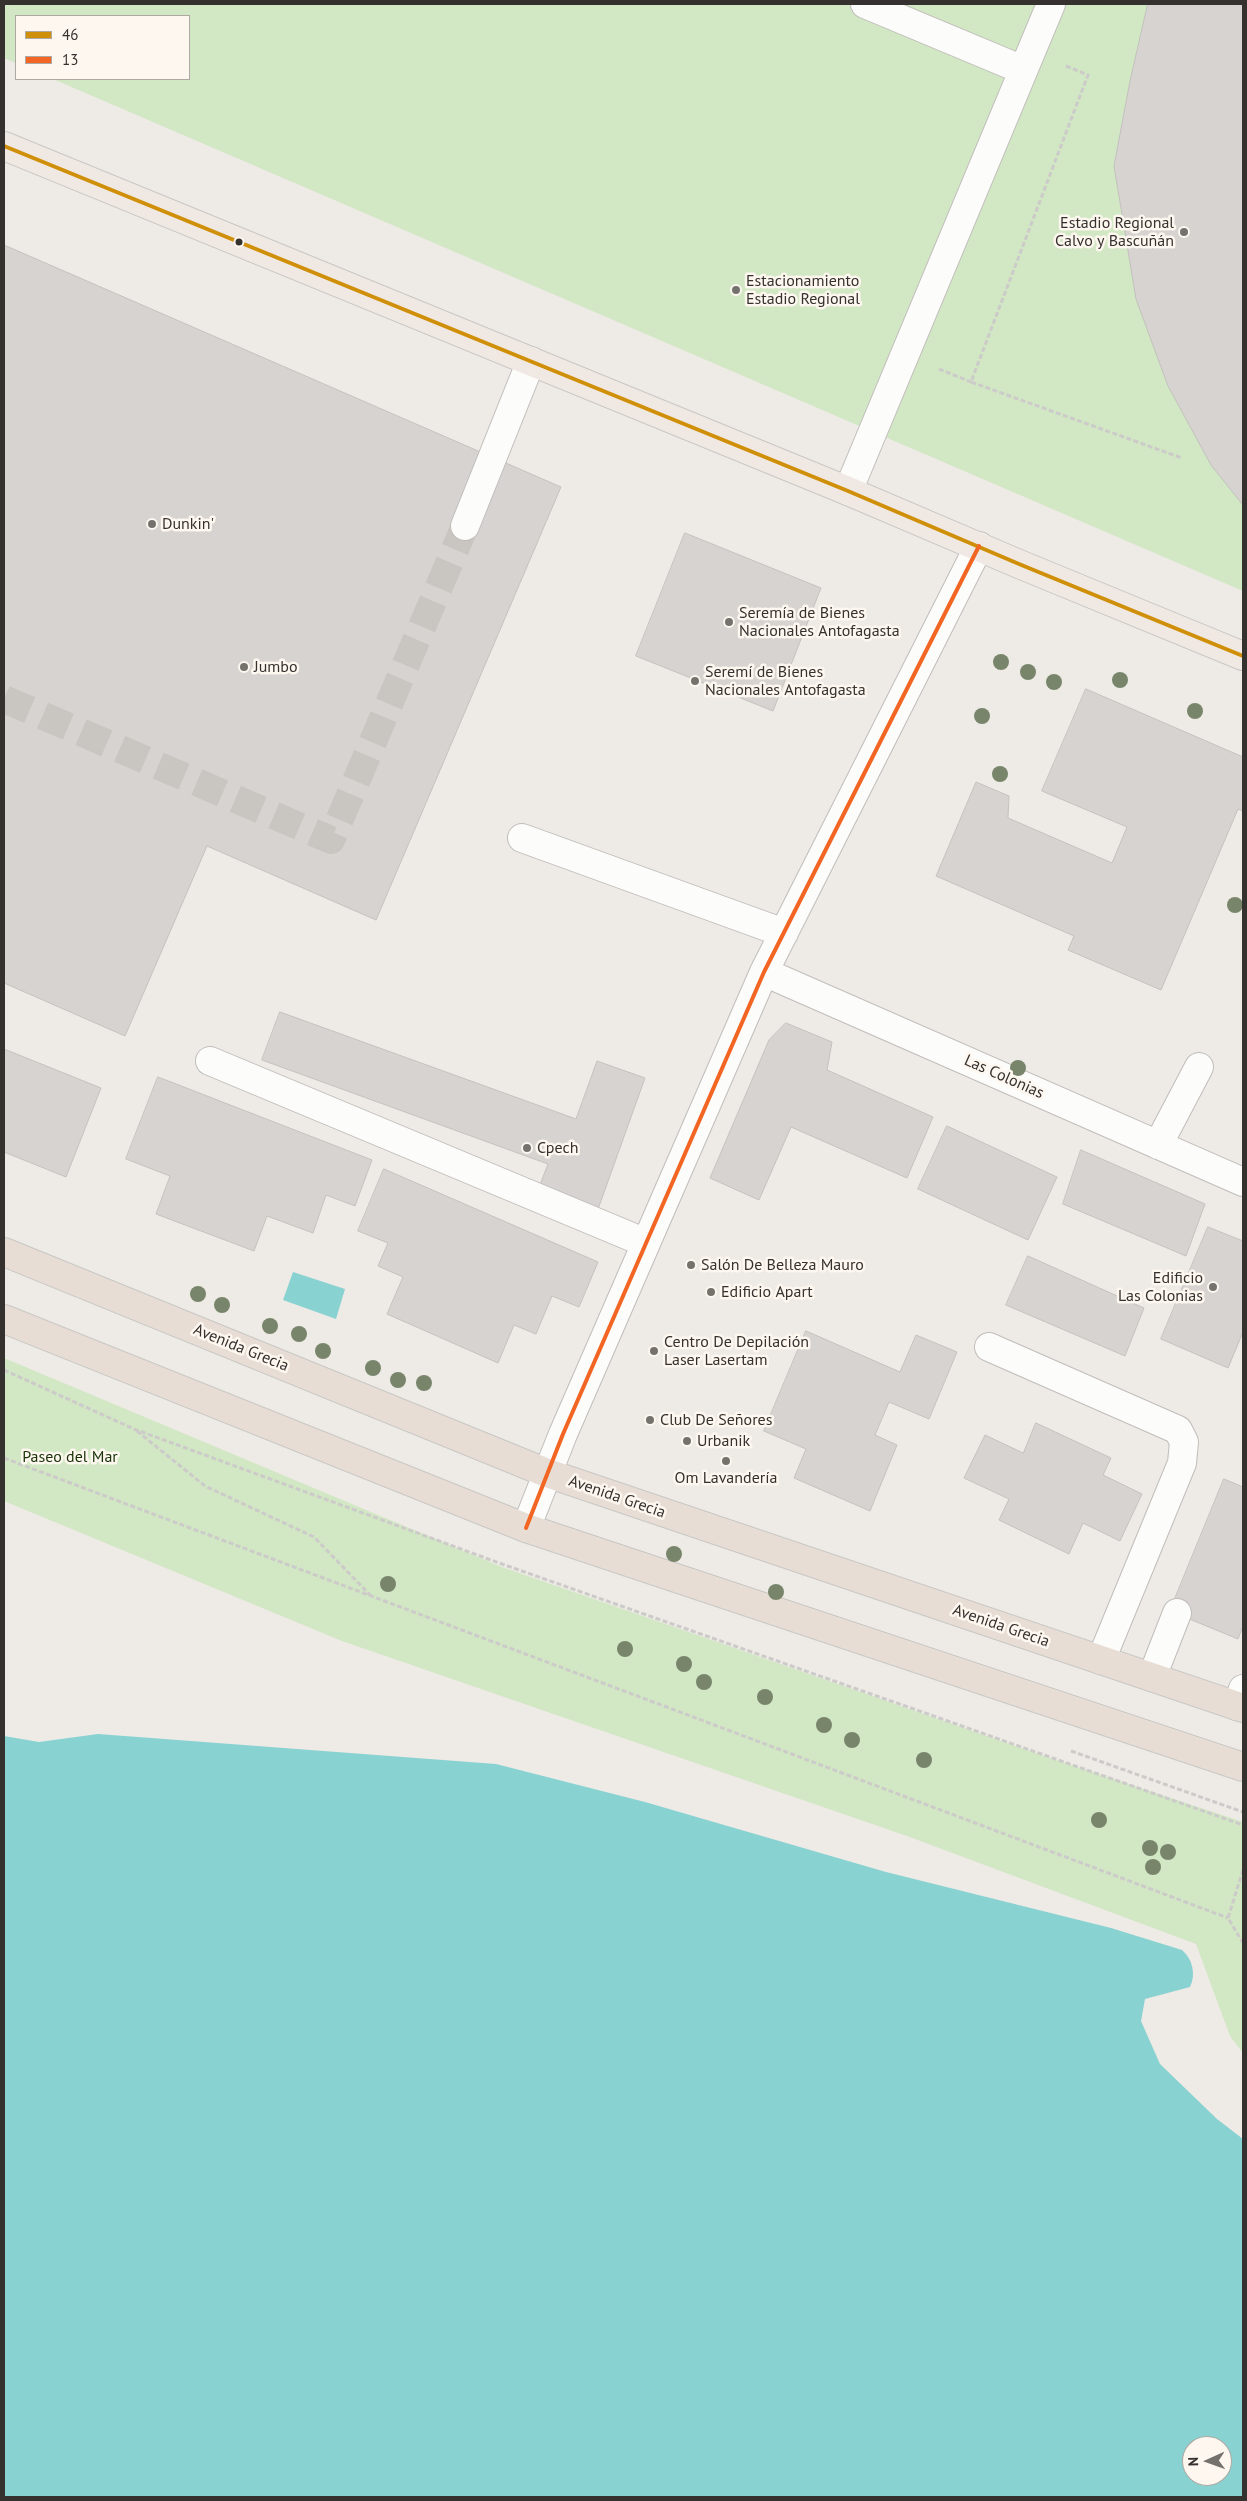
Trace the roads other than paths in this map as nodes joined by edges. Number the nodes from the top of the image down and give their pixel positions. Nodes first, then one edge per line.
1 (865, 4) edge
2 (1051, 4) edge
3 (1023, 70) junction
4 (4, 146) edge
5 (531, 361) junction
6 (848, 490) junction
7 (464, 526) tunnel mouth
8 (979, 546) junction
9 (1243, 656) edge
10 (522, 838) dead end
11 (784, 933) junction
12 (764, 972) junction
13 (210, 1061) dead end
14 (1199, 1067) dead end
15 (1158, 1145) junction
16 (1243, 1182) edge
17 (646, 1243) junction
18 (4, 1252) edge
19 (4, 1319) edge
20 (989, 1347) dead end
21 (547, 1473) junction
22 (526, 1528) junction
23 (1177, 1613) dead end
24 (1101, 1660) junction
25 (1152, 1677) junction
26 (1241, 1701) edge
27 (1243, 1767) edge

1 - 3 street
2 - 3 street
3 - 6 street
4 - 5 main road
5 - 6 main road
5 - 7 street
6 - 8 main road
8 - 9 main road
8 - 11 street
10 - 11 street
11 - 12 street
12 - 15 street, Las Colonias
12 - 17 street
13 - 17 street
14 - 15 street
15 - 16 street, Las Colonias
17 - 21 street
18 - 21 highway, Avenida Grecia
19 - 22 highway
20 - 24 street
21 - 22 street
21 - 24 highway, Avenida Grecia
22 - 27 highway
23 - 25 street
24 - 25 highway, Avenida Grecia
25 - 26 highway, Avenida Grecia

